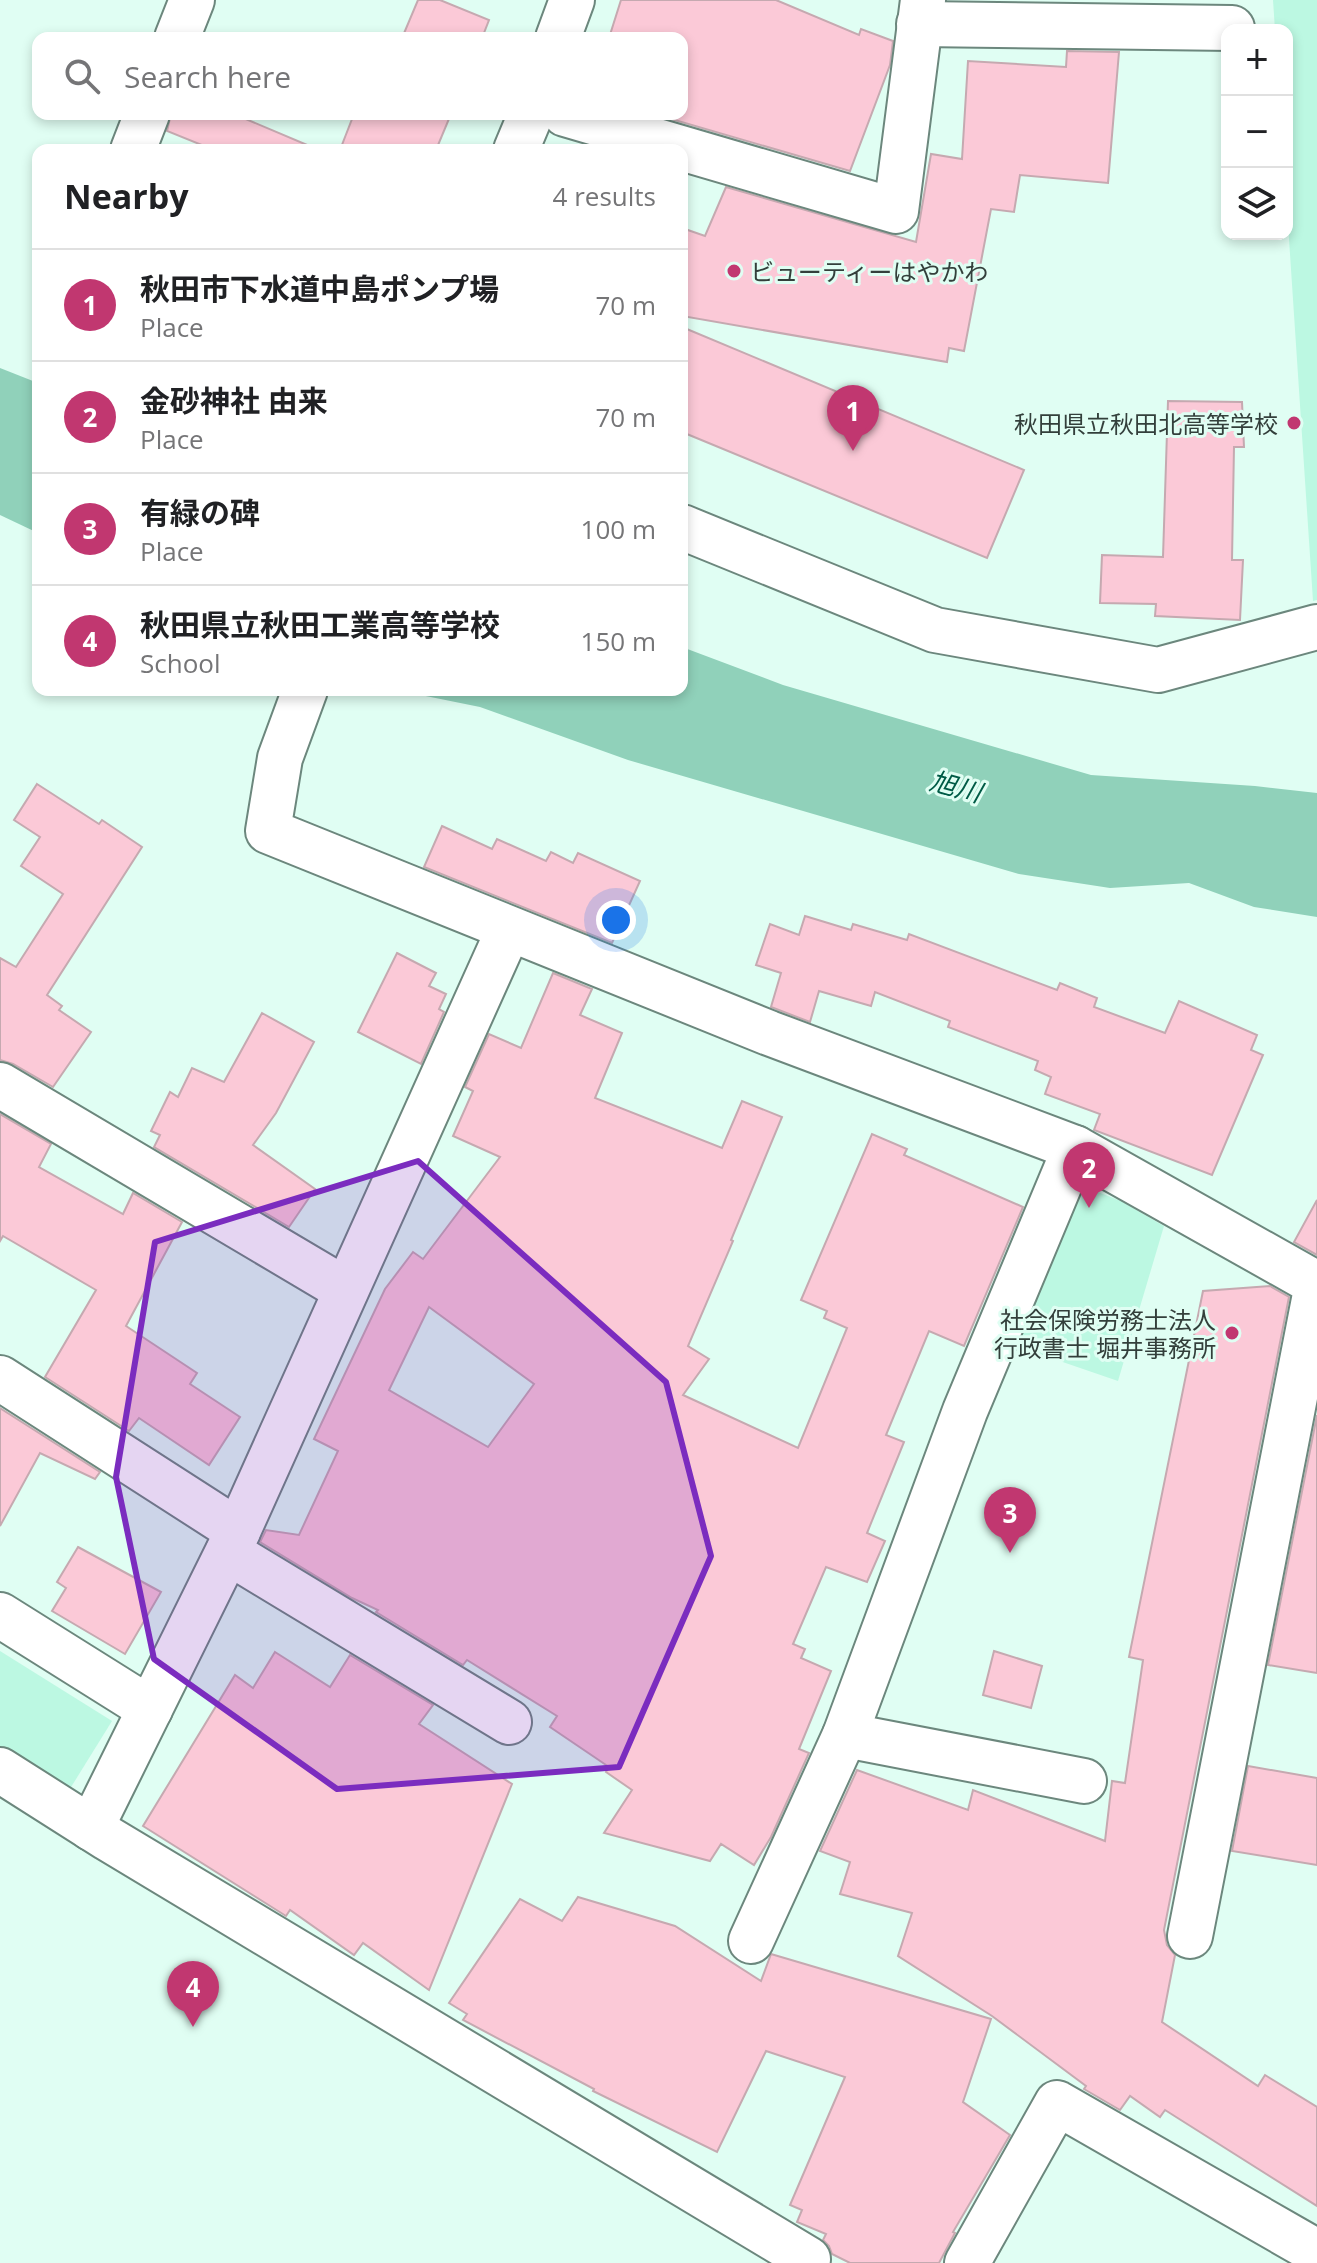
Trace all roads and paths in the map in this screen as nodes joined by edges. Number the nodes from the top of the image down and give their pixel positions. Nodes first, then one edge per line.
1 (192, 0) edge
2 (572, 0) edge
3 (921, 12) edge
4 (1221, 27) edge
5 (179, 32) edge
6 (560, 32) edge
7 (145, 120) edge
8 (528, 120) edge
9 (585, 120) edge
10 (135, 144) edge
11 (518, 144) edge
12 (667, 144) edge
13 (688, 150) edge
14 (688, 529) edge
15 (1317, 627) edge
16 (303, 696) edge
17 (509, 929) junction
18 (0, 1085) edge
19 (1075, 1148) junction
20 (346, 1290) junction
21 (0, 1378) edge
22 (233, 1541) junction
23 (0, 1615) edge
24 (150, 1709) junction
25 (509, 1722) dead end
26 (845, 1735) junction
27 (0, 1770) edge
28 (1084, 1781) dead end
29 (91, 1828) junction
30 (1190, 1936) dead end
31 (751, 1941) dead end
32 (1317, 2252) edge
33 (808, 2259) dead end
34 (967, 2263) edge

1 - 5 street
2 - 6 street
3 - 4 street
3 - 13 street
7 - 10 street
8 - 11 street
9 - 12 street
14 - 15 street
16 - 17 street
17 - 19 street
17 - 20 street
18 - 20 street
19 - 26 street
19 - 30 street
20 - 22 street
21 - 22 street
22 - 24 street
22 - 25 street
23 - 24 street
24 - 29 street
26 - 28 street
26 - 31 street
27 - 29 street
29 - 33 street
32 - 34 street

